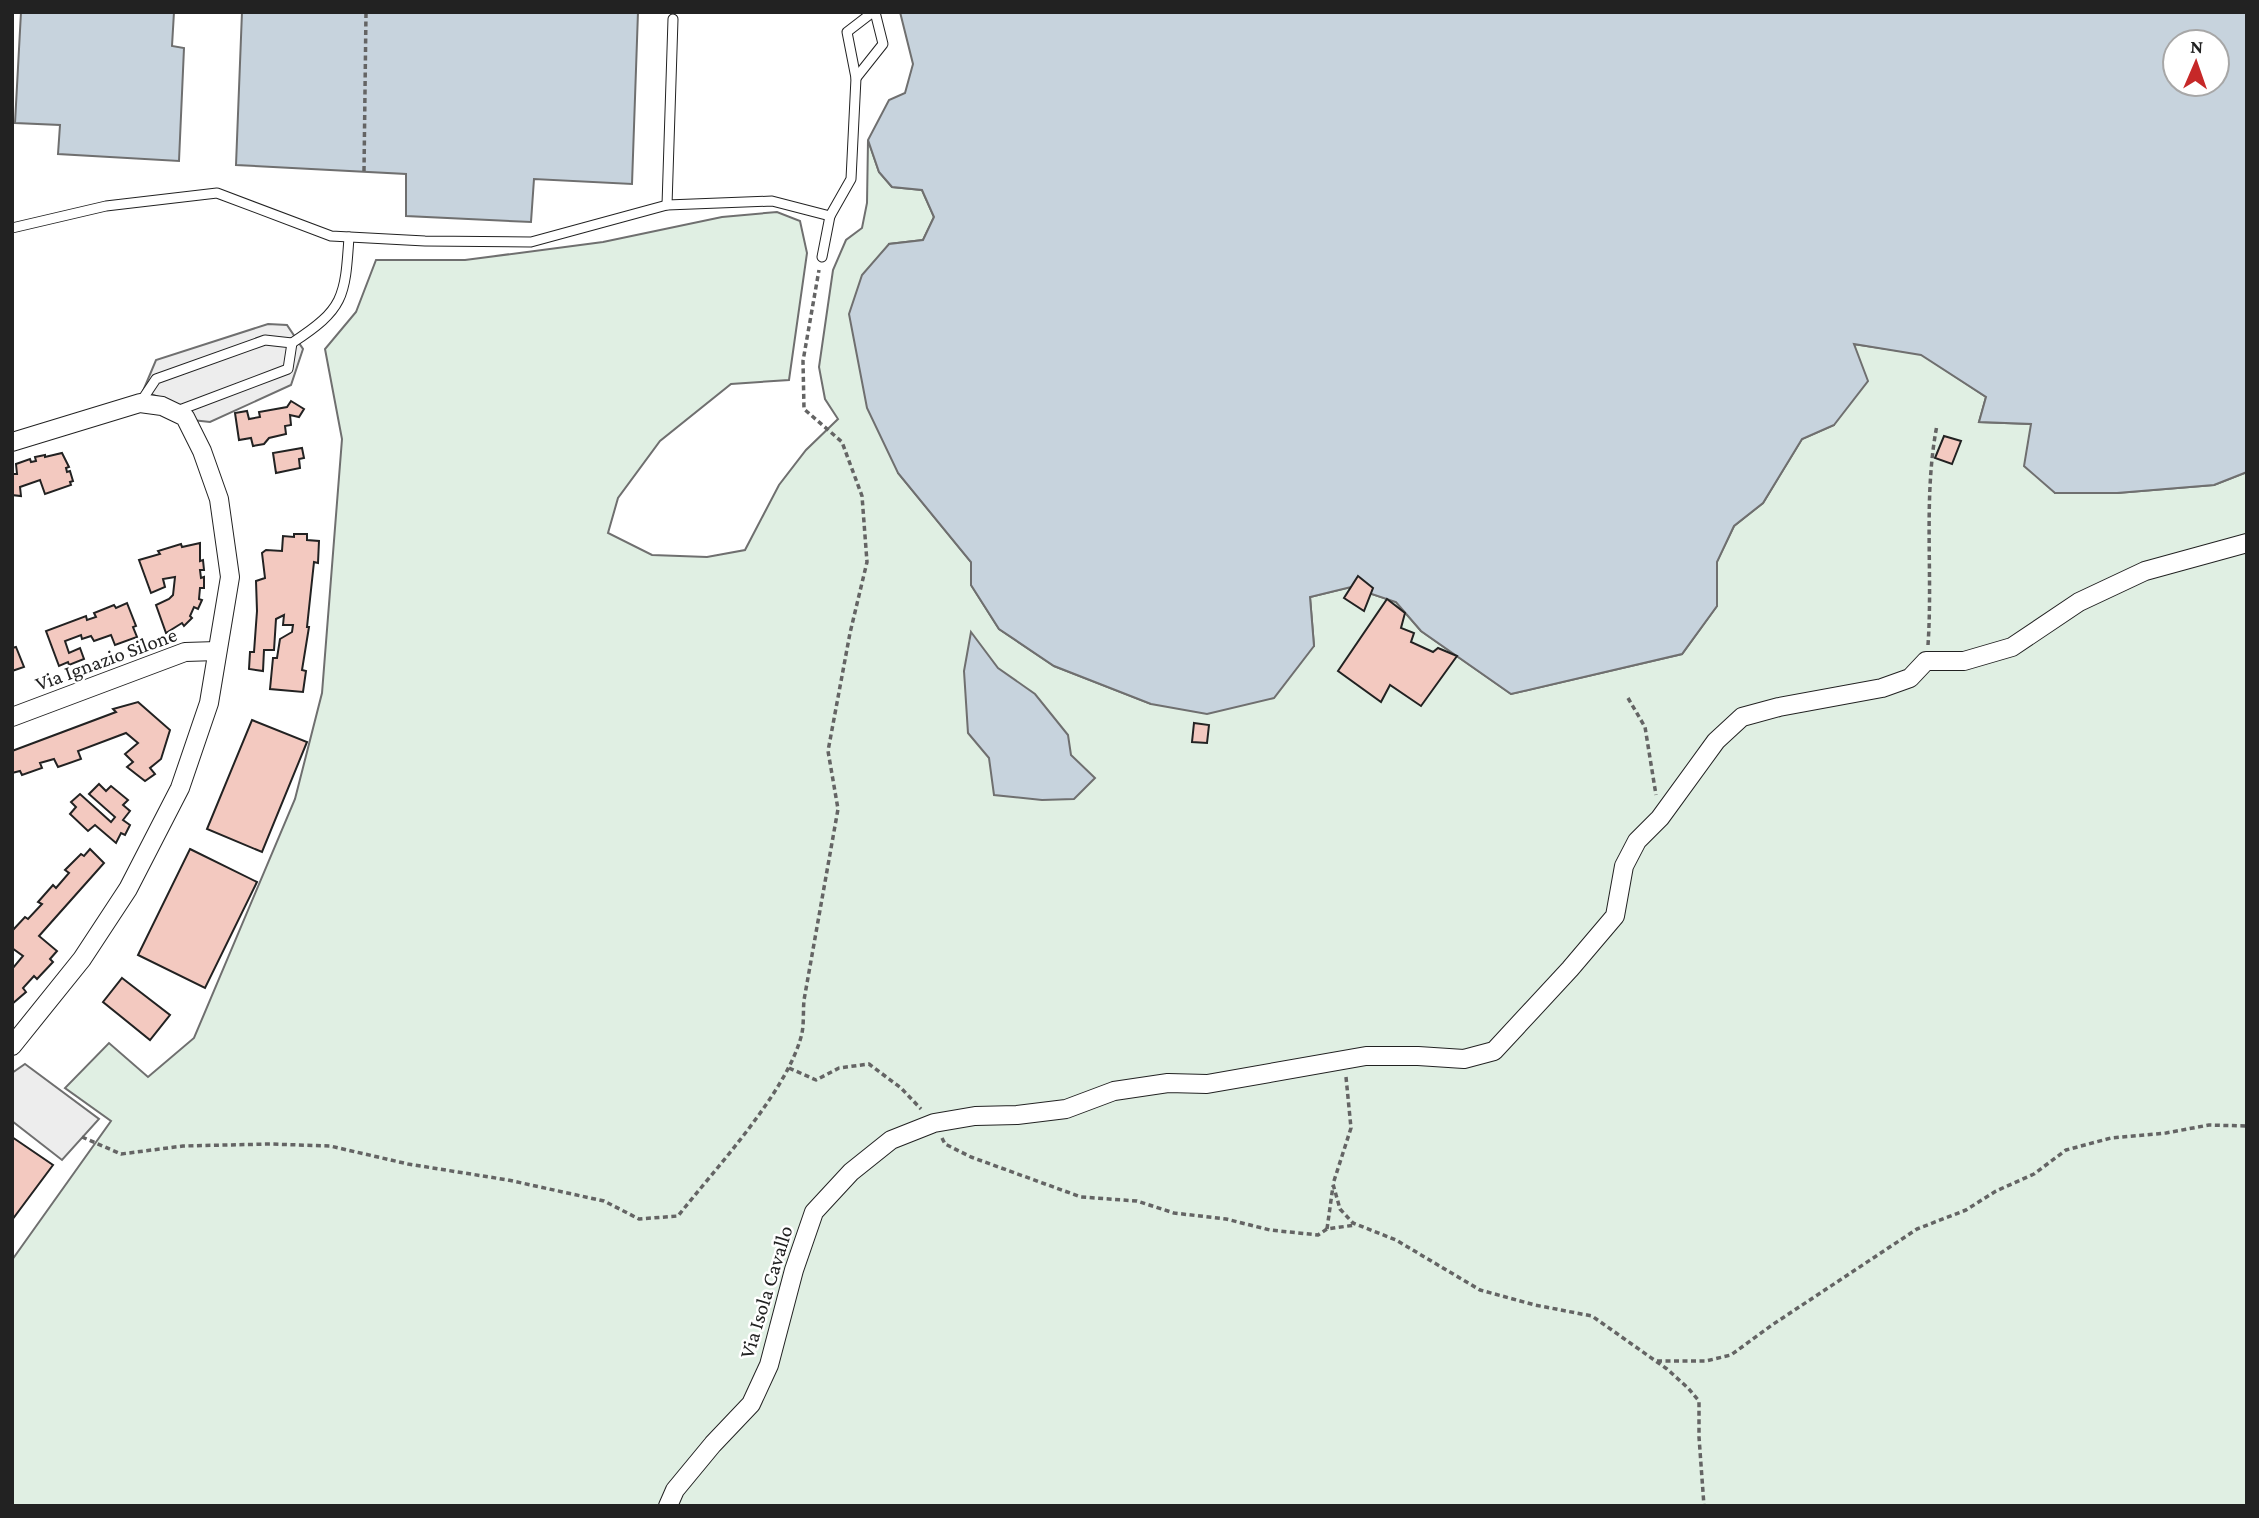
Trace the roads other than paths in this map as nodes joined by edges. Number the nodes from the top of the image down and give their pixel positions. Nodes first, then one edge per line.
1 (874, 12) edge
2 (673, 19) dead end
3 (856, 78) junction
4 (667, 205) junction
5 (830, 216) junction
6 (12, 228) edge
7 (349, 237) junction
8 (822, 257) road end
9 (292, 343) junction
10 (140, 403) junction
11 (175, 412) junction
12 (12, 442) edge
13 (2247, 543) edge
14 (217, 651) junction
15 (12, 717) edge
16 (12, 1046) edge
17 (668, 1506) edge

1 - 3 lane
1 - 3 lane
2 - 4 lane
3 - 5 lane
4 - 5 lane
4 - 7 lane
5 - 8 lane
6 - 7 lane
7 - 9 lane
9 - 10 lane
9 - 11 lane
10 - 11 street
10 - 12 street
11 - 14 street
13 - 17 street, Via Isola Cavallo
14 - 15 street, Via Ignazio Silone
14 - 16 street

